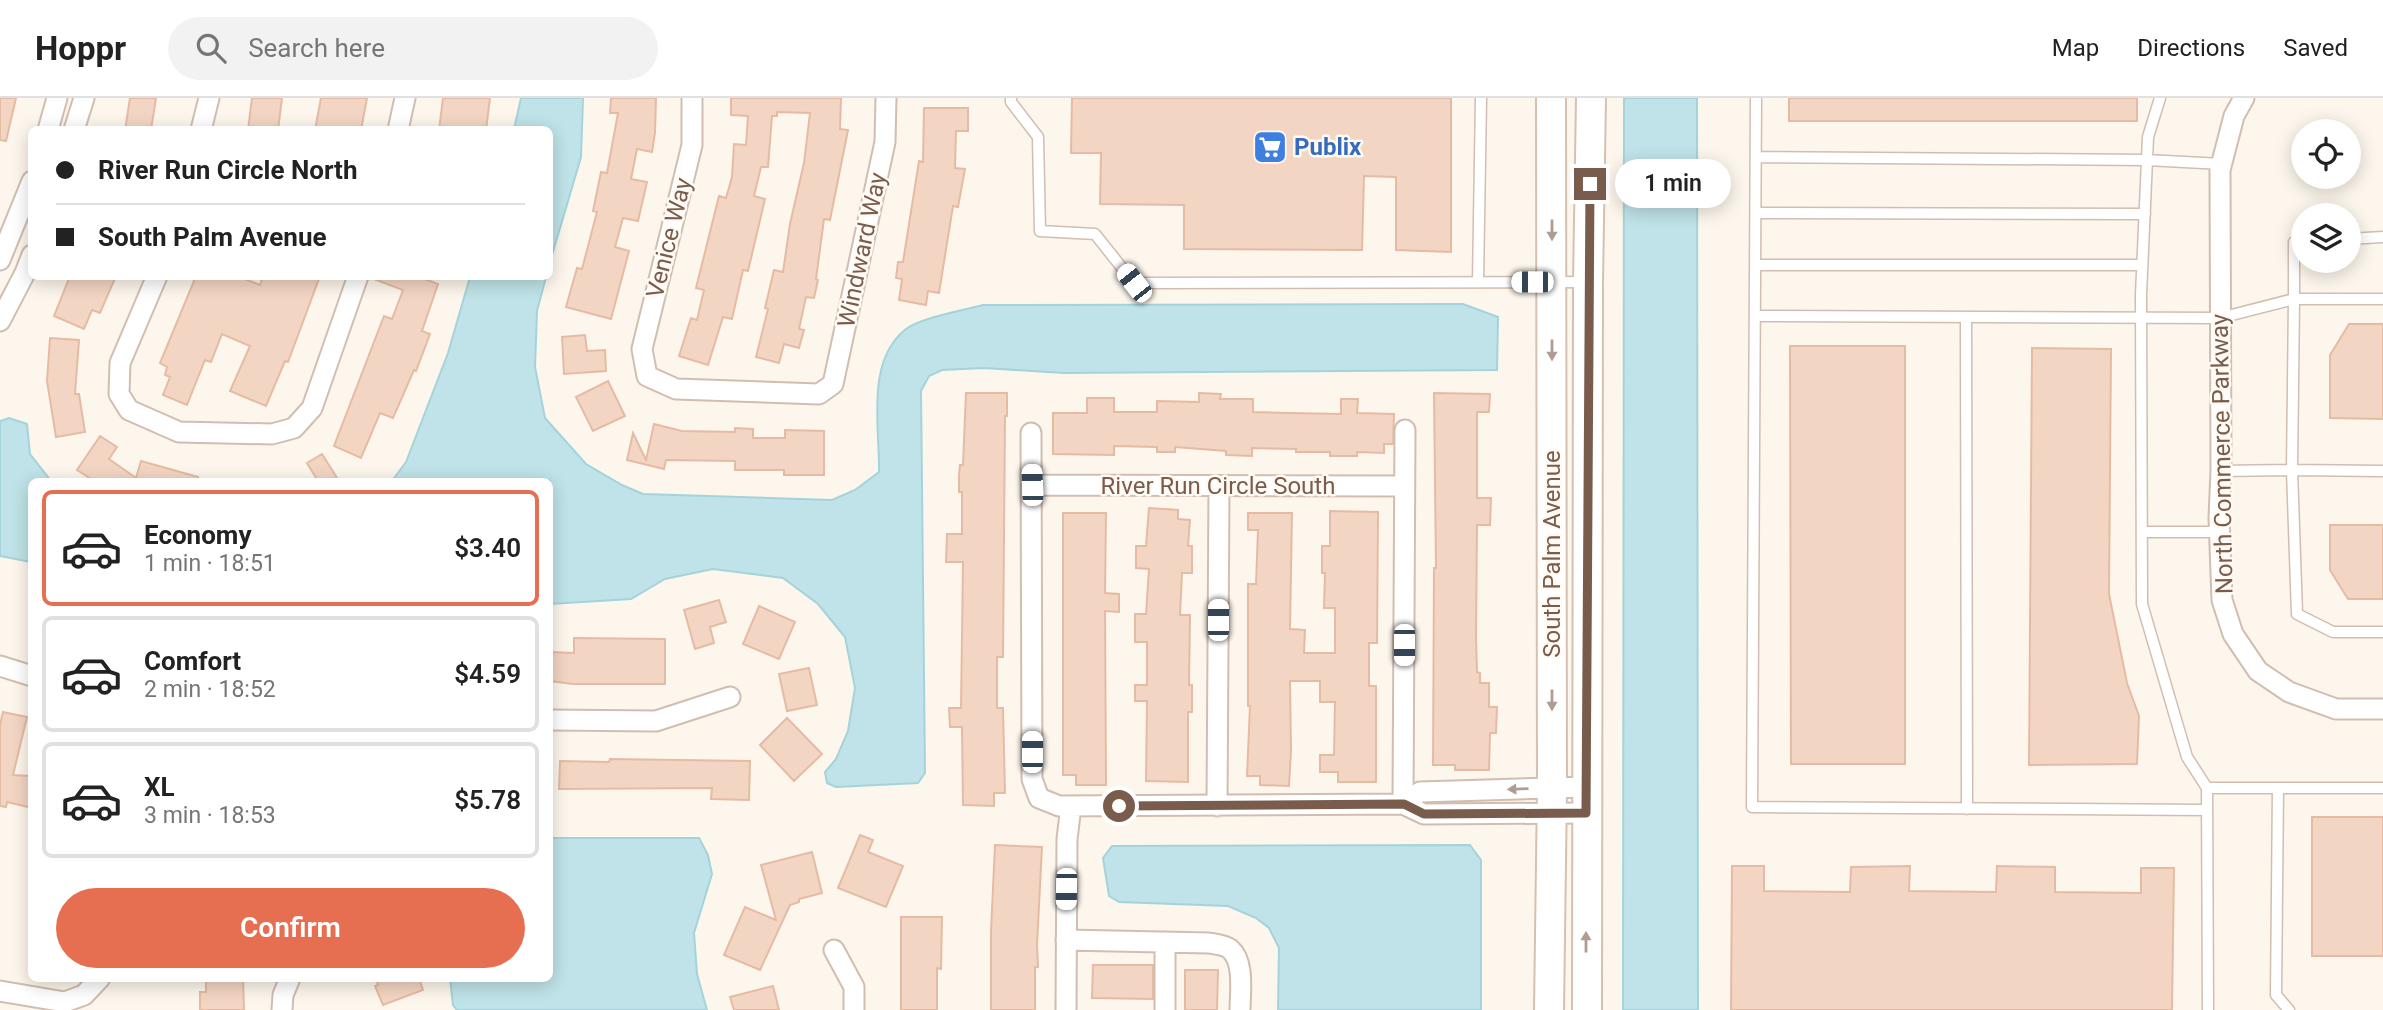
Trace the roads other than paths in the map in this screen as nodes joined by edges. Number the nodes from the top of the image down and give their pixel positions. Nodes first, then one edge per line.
1 (57, 98) edge
2 (84, 98) edge
3 (209, 98) edge
4 (405, 98) edge
5 (692, 98) edge
6 (886, 98) edge
7 (1011, 98) edge
8 (1481, 98) edge
9 (1551, 98) edge
10 (1591, 98) edge
11 (1756, 98) edge
12 (2160, 98) edge
13 (2244, 98) edge
14 (48, 126) edge
15 (75, 126) edge
16 (202, 126) edge
17 (399, 126) edge
18 (1756, 157) junction
19 (2147, 160) junction
20 (2222, 164) junction
21 (28, 191) edge
22 (1756, 213) junction
23 (2145, 214) junction
24 (2383, 237) edge
25 (2361, 238) edge
26 (0, 260) edge
27 (28, 265) edge
28 (1756, 265) junction
29 (2142, 265) junction
30 (2294, 273) edge
31 (155, 280) edge
32 (357, 280) edge
33 (1478, 282) junction
34 (1552, 282) junction
35 (1588, 282) junction
36 (2294, 299) junction
37 (2383, 299) edge
38 (1755, 316) junction
39 (1966, 317) junction
40 (2141, 318) junction
41 (2220, 318) junction
42 (0, 321) edge
43 (819, 394) joint
44 (1405, 430) dead end
45 (1031, 432) dead end
46 (2292, 470) junction
47 (2221, 471) junction
48 (2383, 471) edge
49 (1032, 485) junction
50 (1404, 486) junction
51 (1219, 487) junction
52 (2142, 532) junction
53 (2219, 532) junction
54 (2383, 632) edge
55 (0, 666) edge
56 (28, 675) edge
57 (730, 696) dead end
58 (2383, 709) edge
59 (553, 720) edge
60 (2207, 788) junction
61 (2278, 788) junction
62 (2383, 788) edge
63 (1586, 800) junction
64 (1552, 801) junction
65 (1404, 804) junction
66 (1071, 806) junction
67 (1217, 806) junction
68 (1967, 809) junction
69 (2207, 810) junction
70 (1066, 940) junction
71 (1165, 942) junction
72 (834, 950) dead end
73 (96, 982) edge
74 (288, 982) edge
75 (0, 991) edge
76 (282, 1010) edge
77 (854, 1010) edge
78 (1066, 1010) edge
79 (1165, 1010) edge
80 (1240, 1010) edge
81 (1549, 1010) edge
82 (1587, 1010) edge
83 (2207, 1010) edge
84 (2289, 1010) edge

1 - 14 street
2 - 15 street
3 - 16 street
4 - 17 street
5 - 43 street, Venice Way
6 - 43 street, Windward Way
7 - 33 lane
8 - 33 lane
9 -> 34 main road, South Palm Avenue
10 - 35 main road, South Palm Avenue
11 - 18 lane
12 - 19 lane
13 - 20 street, North Commerce Parkway
18 - 19 lane
18 - 22 lane
19 - 20 lane
19 - 23 lane
20 - 41 street, North Commerce Parkway
21 - 26 street
22 - 23 lane
22 - 28 lane
23 - 29 lane
24 - 25 lane
27 - 42 street
28 - 29 lane
28 - 38 lane
29 - 40 lane
30 - 36 lane
31 - 32 street
33 - 34 lane
34 - 35 lane
34 -> 64 main road, South Palm Avenue
35 - 63 main road, South Palm Avenue
36 - 37 lane
36 - 41 lane
36 - 46 lane
38 - 39 lane
38 - 68 lane
39 - 40 lane
39 - 68 lane
40 - 41 lane
40 - 52 lane
41 - 47 street, North Commerce Parkway
44 - 50 street
45 - 49 street
46 - 47 lane
46 - 48 lane
46 - 54 lane
47 - 53 street, North Commerce Parkway
49 - 51 street, River Run Circle South
49 - 66 street
50 - 51 street, River Run Circle South
50 - 65 street
51 - 67 street
52 - 53 lane
52 - 60 lane
53 - 58 street, North Commerce Parkway
55 - 56 street
57 - 59 street
60 - 61 lane
60 - 69 lane
61 - 62 lane
61 - 84 lane
63 - 64 street
82 -> 63 main road, South Palm Avenue
64 - 65 street
64 - 81 main road, South Palm Avenue
65 - 67 street
66 - 67 street
66 - 70 street
68 - 69 lane
69 - 83 lane
70 - 71 street
70 - 78 street
71 - 79 street
71 - 80 street
72 - 77 street
73 - 75 street
74 - 76 street

